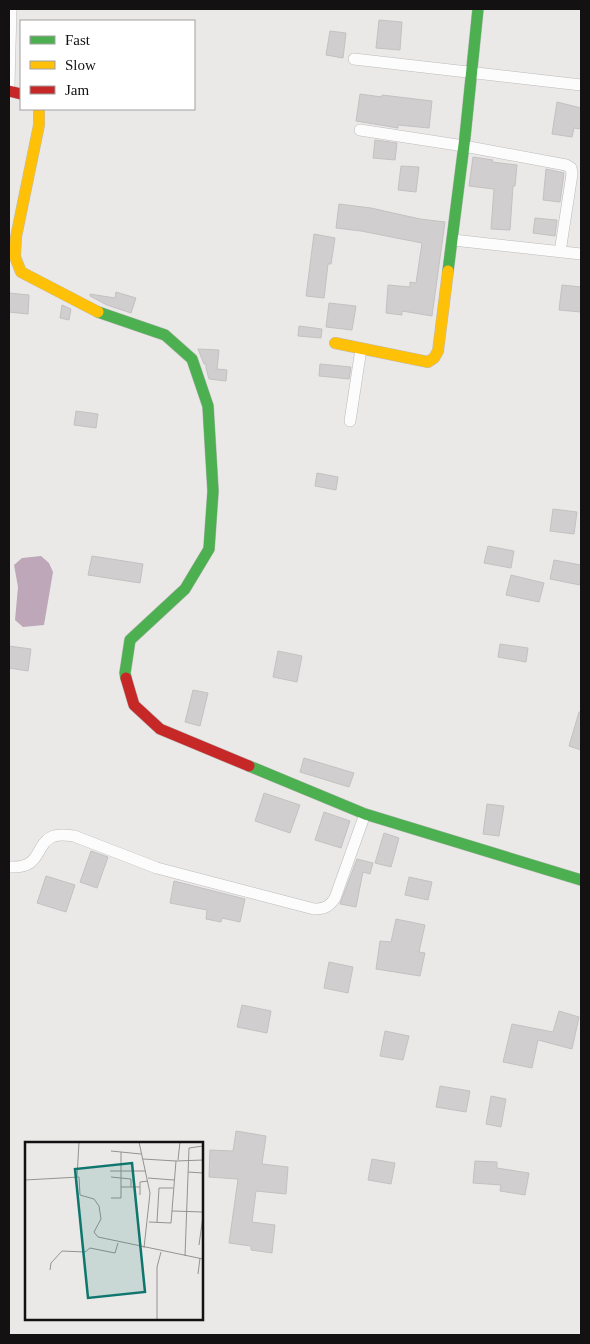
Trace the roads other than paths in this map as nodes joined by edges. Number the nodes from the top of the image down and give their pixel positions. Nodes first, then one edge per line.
1 (11, 9) edge
2 (478, 9) edge
3 (354, 59) dead end
4 (473, 72) junction
5 (9, 85) edge
6 (581, 85) edge
7 (39, 110) edge
8 (360, 130) dead end
9 (464, 146) junction
10 (453, 240) junction
11 (560, 252) junction
12 (581, 254) edge
13 (335, 344) dead end
14 (360, 349) junction
15 (350, 421) dead end
16 (365, 814) junction
17 (9, 867) edge
18 (581, 880) edge

1 - 5 street
2 - 4 main road
3 - 4 street
4 - 6 street
4 - 9 main road
7 - 16 main road
8 - 9 street
9 - 10 main road
9 - 11 street
10 - 11 street
10 - 14 main road
11 - 12 street
13 - 14 main road
14 - 15 street
16 - 17 street
16 - 18 main road

